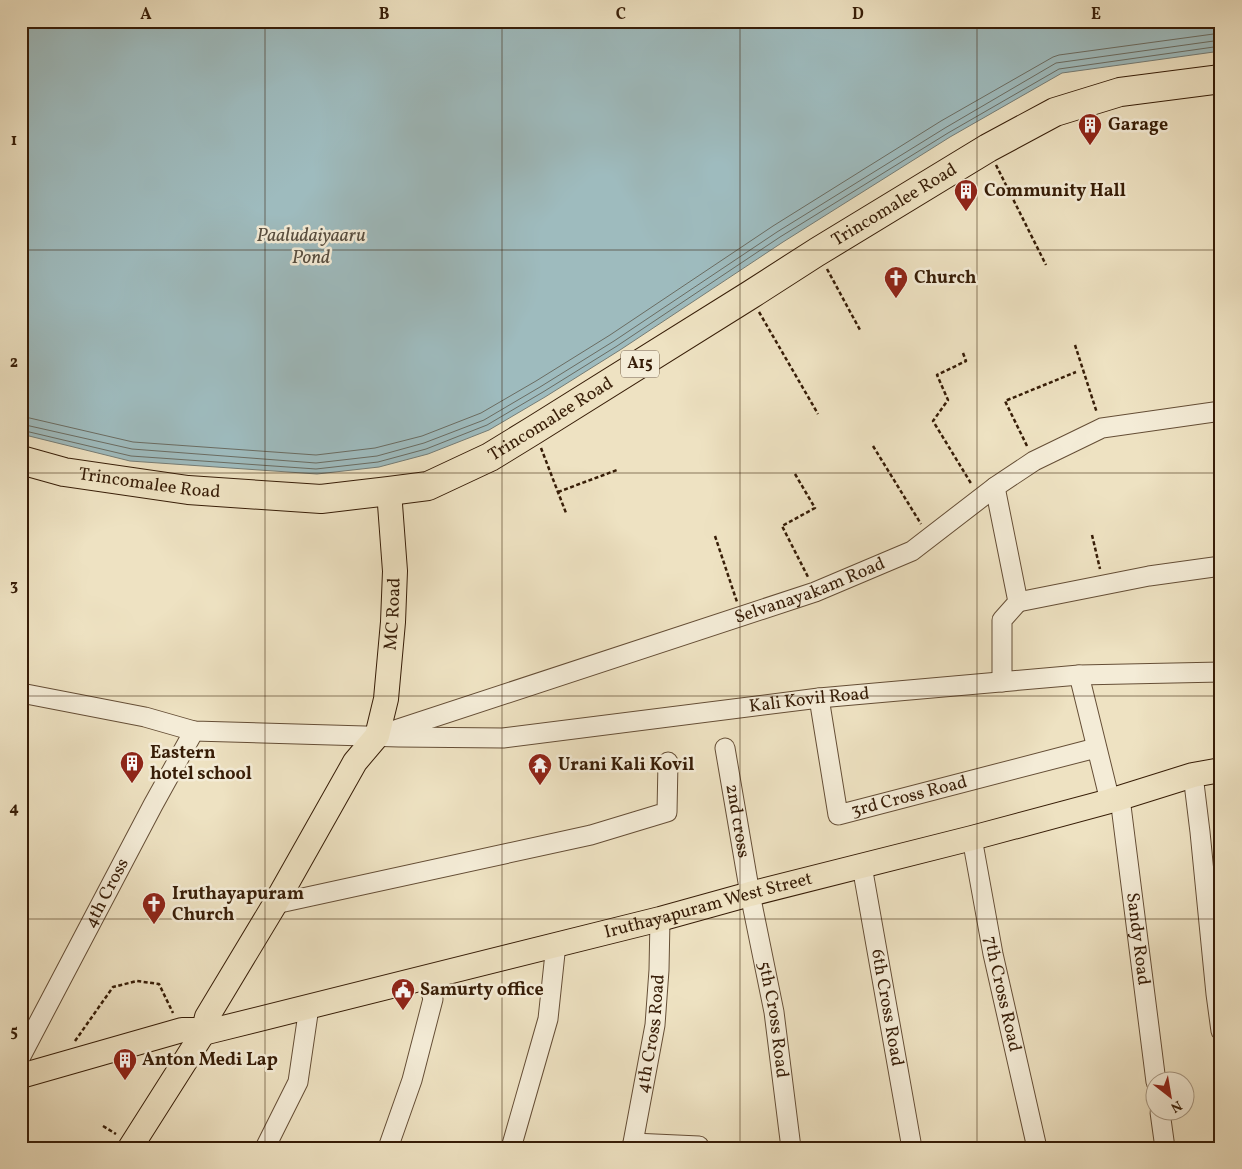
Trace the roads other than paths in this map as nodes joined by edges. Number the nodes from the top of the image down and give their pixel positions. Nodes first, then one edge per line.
1 (1221, 79) edge
2 (1221, 412) edge
3 (21, 460) edge
4 (389, 492) junction
5 (988, 493) junction
6 (1221, 566) edge
7 (1018, 602) junction
8 (1221, 672) edge
9 (1079, 675) junction
10 (1002, 682) junction
11 (21, 693) edge
12 (819, 698) junction
13 (194, 732) junction
14 (388, 737) junction
15 (725, 748) dead end
16 (1096, 748) junction
17 (668, 762) dead end
18 (1221, 770) edge
19 (1193, 775) junction
20 (1115, 799) junction
21 (972, 838) junction
22 (862, 866) junction
23 (750, 894) junction
24 (275, 904) junction
25 (660, 919) junction
26 (1215, 923) edge
27 (556, 944) junction
28 (426, 976) junction
29 (1218, 994) edge
30 (309, 1007) junction
31 (193, 1031) junction
32 (1221, 1031) edge
33 (21, 1056) edge
34 (1155, 1072) edge
35 (21, 1076) edge
36 (1161, 1122) edge
37 (632, 1145) edge
38 (130, 1148) edge
39 (265, 1148) edge
40 (388, 1148) edge
41 (511, 1148) edge
42 (699, 1148) edge
43 (791, 1148) edge
44 (912, 1148) edge
45 (1037, 1148) edge
46 (1165, 1148) edge

1 - 4 highway, Trincomalee Road / A15
2 - 5 street, Selvanayakam Road
3 - 4 highway, Trincomalee Road / A15
4 - 14 main road, MC Road
5 - 7 street
5 - 14 street, Selvanayakam Road
6 - 7 street
7 - 10 street
8 - 9 street, Kali Kovil Road
9 - 10 street, Kali Kovil Road
9 - 16 street
10 - 12 street, Kali Kovil Road
11 - 13 street, Selvanayakam Road
12 - 14 street, Kali Kovil Road
12 - 16 street, 3rd Cross Road
13 - 14 street, Selvanayakam Road
13 - 33 street, 4th Cross
14 - 24 main road
15 - 23 street, 2nd cross
16 - 20 street
17 - 24 street
18 - 19 main road, Iruthayapuram West Street
19 - 20 main road, Iruthayapuram West Street
19 - 26 street
20 - 21 main road, Iruthayapuram West Street
20 - 34 street, Sandy Road
21 - 22 main road, Iruthayapuram West Street
21 - 45 street, 7th Cross Road
22 - 23 main road, Iruthayapuram West Street
22 - 44 street, 6th Cross Road
23 - 25 main road, Iruthayapuram West Street
23 - 43 street, 5th Cross Road
24 - 31 main road
25 - 27 main road, Iruthayapuram West Street
25 - 37 street, 4th Cross Road
26 - 29 street
27 - 28 main road, Iruthayapuram West Street
27 - 41 street
28 - 30 main road, Iruthayapuram West Street
28 - 40 street
29 - 32 street
30 - 31 main road, Iruthayapuram West Street
30 - 39 street
31 - 35 main road, Iruthayapuram West Street
31 - 38 main road
36 - 46 street
37 - 42 street

